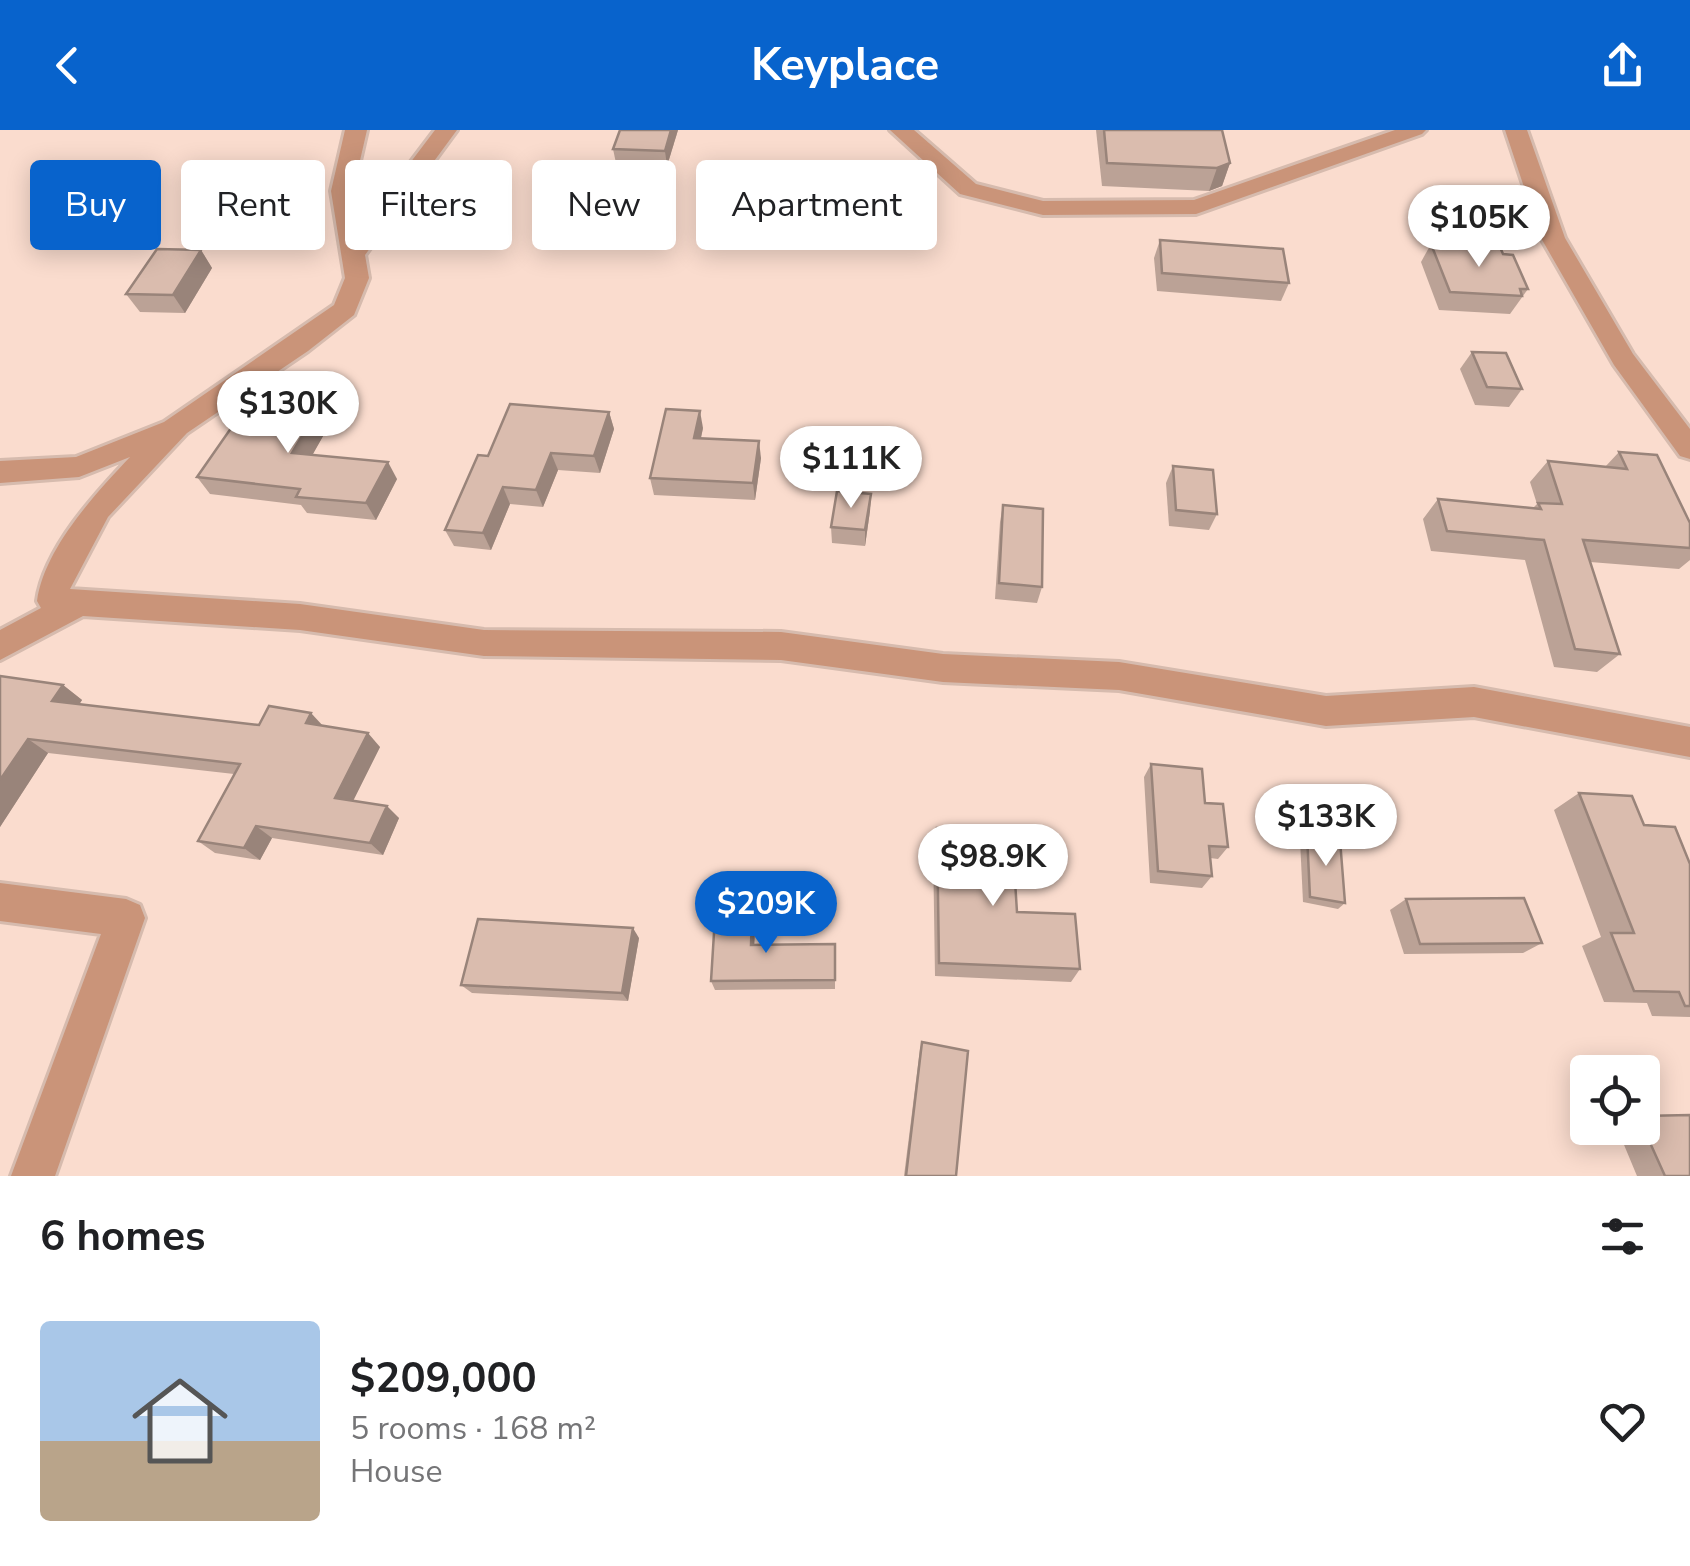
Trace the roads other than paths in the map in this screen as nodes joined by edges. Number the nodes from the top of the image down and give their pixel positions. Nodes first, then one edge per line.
1 (356, 130) edge
2 (446, 130) edge
3 (901, 130) edge
4 (1415, 130) edge
5 (1516, 130) edge
6 (352, 255) junction
7 (177, 426) junction
8 (1690, 449) edge
9 (0, 472) edge
10 (77, 604) junction
11 (0, 646) edge
12 (1690, 742) edge
13 (0, 902) edge
14 (33, 1176) edge

1 - 6 street
2 - 6 street
3 - 4 street
5 - 8 street
6 - 7 street
7 - 9 street
7 - 10 street
10 - 11 street
10 - 12 street
13 - 14 street

